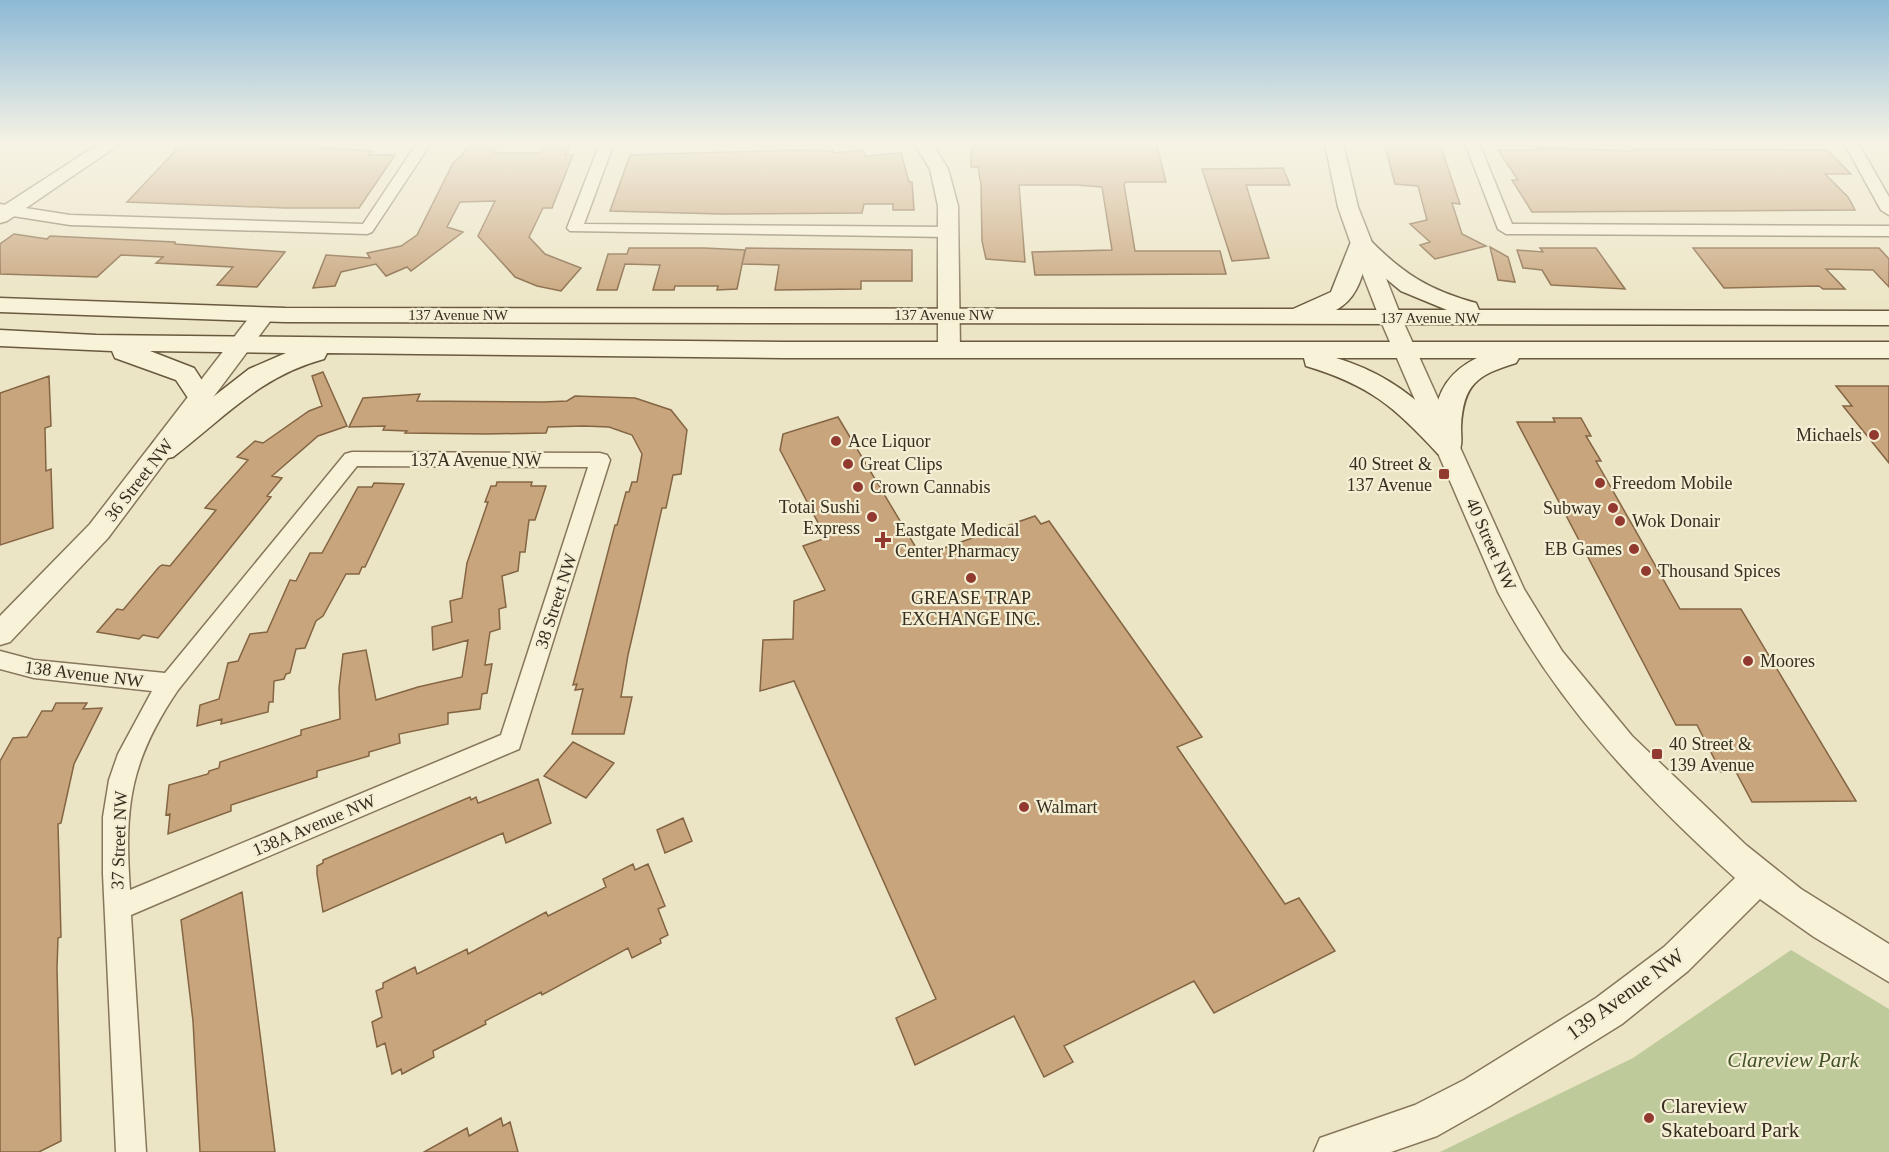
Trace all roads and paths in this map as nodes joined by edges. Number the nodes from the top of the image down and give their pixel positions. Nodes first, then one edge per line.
1 (27, 197) edge
2 (389, 197) edge
3 (587, 197) edge
4 (946, 197) edge
5 (1346, 197) edge
6 (1493, 197) edge
7 (1881, 197) edge
8 (1889, 210) edge
9 (3, 212) edge
10 (1889, 231) edge
11 (947, 232) junction
12 (1361, 244) junction
13 (0, 305) edge
14 (263, 315) junction
15 (948, 315) junction
16 (1524, 318) junction
17 (1889, 318) edge
18 (1281, 319) junction
19 (1391, 319) junction
20 (1714, 319) junction
21 (0, 338) edge
22 (96, 343) junction
23 (242, 343) junction
24 (351, 344) junction
25 (1087, 349) junction
26 (949, 350) junction
27 (1406, 350) junction
28 (1537, 350) junction
29 (1889, 350) edge
30 (1253, 351) junction
31 (201, 398) junction
32 (1448, 447) junction
33 (163, 450) junction
34 (351, 459) joint
35 (600, 460) joint
36 (0, 633) edge
37 (0, 660) edge
38 (170, 683) junction
39 (511, 742) joint
40 (1758, 878) junction
41 (118, 908) junction
42 (1889, 964) edge
43 (131, 1152) edge
44 (1334, 1152) edge

1 - 9 street
2 - 9 street
3 - 11 street
4 - 11 street
5 - 12 street, 40 Street NW
6 - 10 street
7 - 8 street
11 - 15 street
12 - 16 main road
12 - 18 main road
12 - 19 street, 40 Street NW
13 - 14 main road, 137 Avenue NW
14 - 15 main road, 137 Avenue NW
14 - 23 street, 36 Street NW
15 - 18 main road, 137 Avenue NW
15 - 26 street
16 - 19 main road, 137 Avenue NW
16 - 20 main road, 137 Avenue NW
17 - 20 main road, 137 Avenue NW
18 - 19 main road, 137 Avenue NW
19 - 25 main road
19 - 27 street, 40 Street NW
20 - 27 main road
21 - 22 main road, 137 Avenue NW
22 - 23 main road, 137 Avenue NW
22 - 31 main road
23 - 24 main road, 137 Avenue NW
23 - 31 street, 36 Street NW
24 - 26 main road, 137 Avenue NW
24 - 33 main road
25 - 26 main road, 137 Avenue NW
25 - 30 main road, 137 Avenue NW
27 - 28 main road, 137 Avenue NW
27 - 30 main road, 137 Avenue NW
27 - 32 street, 40 Street NW
28 - 29 main road, 137 Avenue NW
28 - 32 main road
30 - 32 main road
31 - 33 street, 36 Street NW
32 - 40 street, 40 Street NW
33 - 36 street, 36 Street NW
34 - 35 street, 137A Avenue NW
34 - 38 street, 37 Street NW
35 - 39 street, 38 Street NW
37 - 38 street, 138 Avenue NW
38 - 41 street, 37 Street NW
39 - 41 street, 138A Avenue NW
40 - 42 street
40 - 44 street, 139 Avenue NW
41 - 43 street, 37 Street NW

